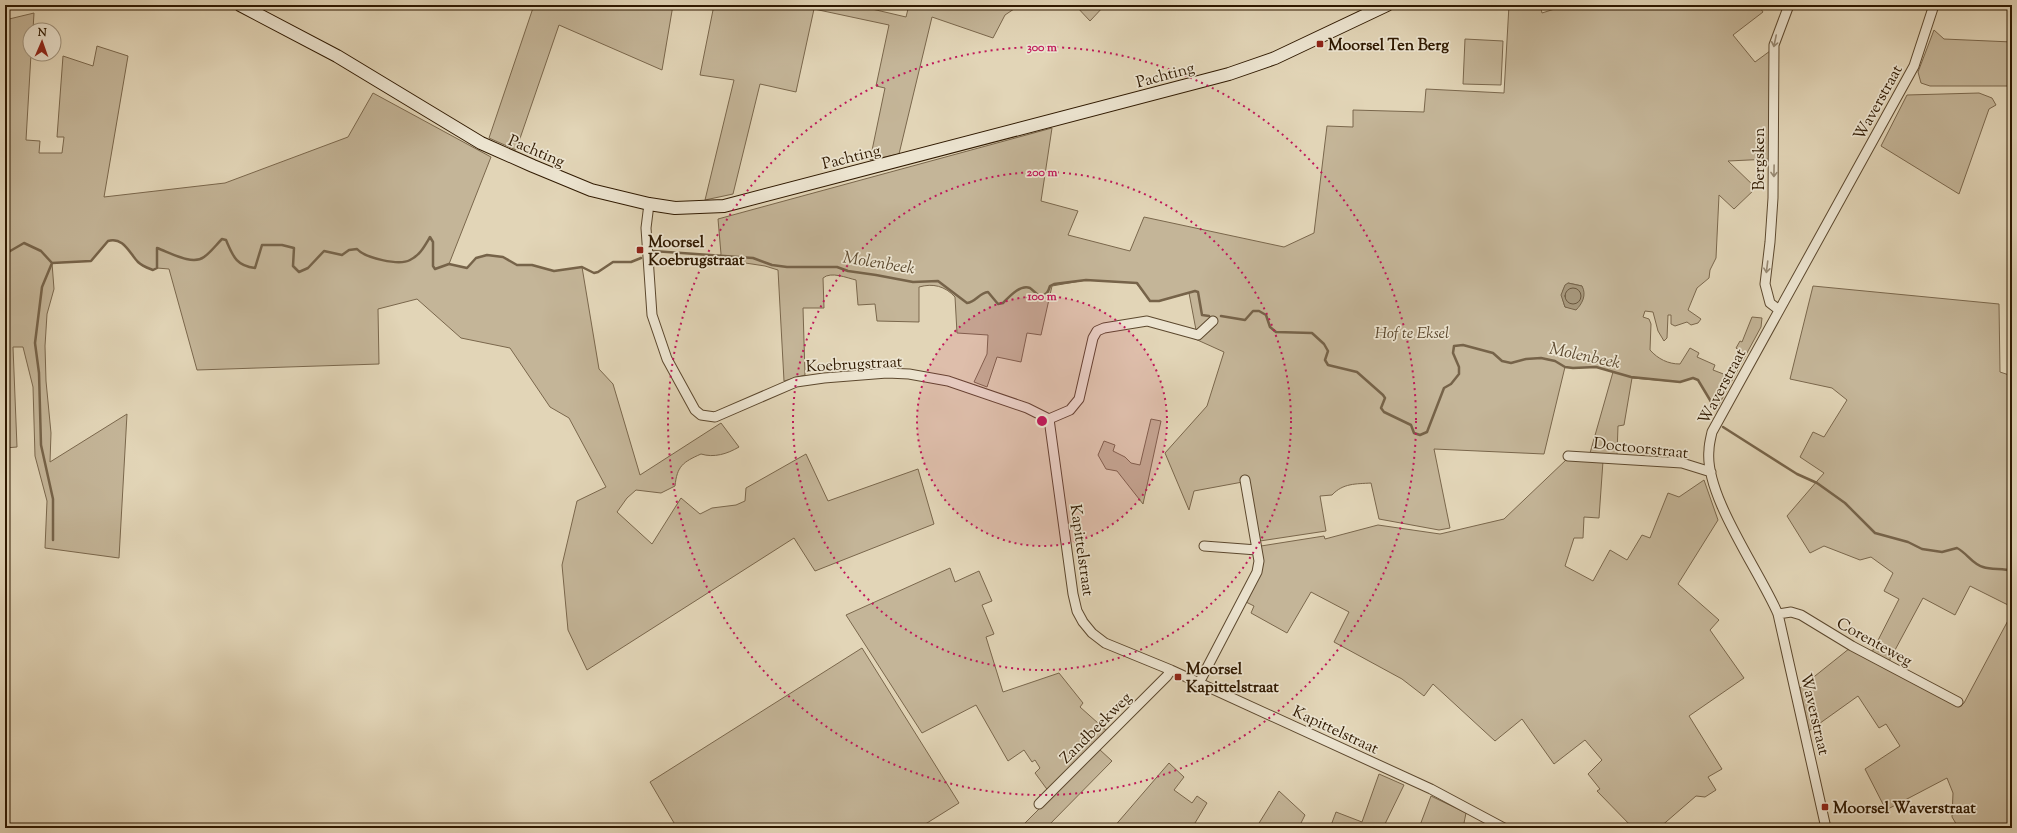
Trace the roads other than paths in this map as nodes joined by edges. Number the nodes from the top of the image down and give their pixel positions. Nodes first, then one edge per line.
1 (240, 5) edge
2 (1387, 5) edge
3 (1789, 5) edge
4 (1934, 5) edge
5 (649, 204) junction
6 (1779, 310) junction
7 (1213, 321) dead end
8 (1049, 419) junction
9 (1568, 456) dead end
10 (1711, 472) junction
11 (1245, 480) dead end
12 (1204, 546) dead end
13 (1257, 550) junction
14 (1778, 614) junction
15 (1171, 670) junction
16 (1199, 682) junction
17 (1958, 702) dead end
18 (1039, 804) dead end
19 (1504, 828) edge
20 (1826, 828) edge

1 - 5 main road, Pachting
2 - 5 main road, Pachting
3 -> 6 street, Bergsken
4 - 6 street, Waverstraat
5 - 8 street, Koebrugstraat
6 - 10 street, Waverstraat
7 - 8 street
8 - 15 street, Kapittelstraat
9 - 10 street, Doctoorstraat
10 - 14 street, Waverstraat
11 - 13 street
12 - 13 street
13 - 16 street
14 - 17 street, Corenteweg
14 - 20 street, Waverstraat
15 - 16 street, Kapittelstraat
15 - 18 street, Zandbeekweg
16 - 19 street, Kapittelstraat

